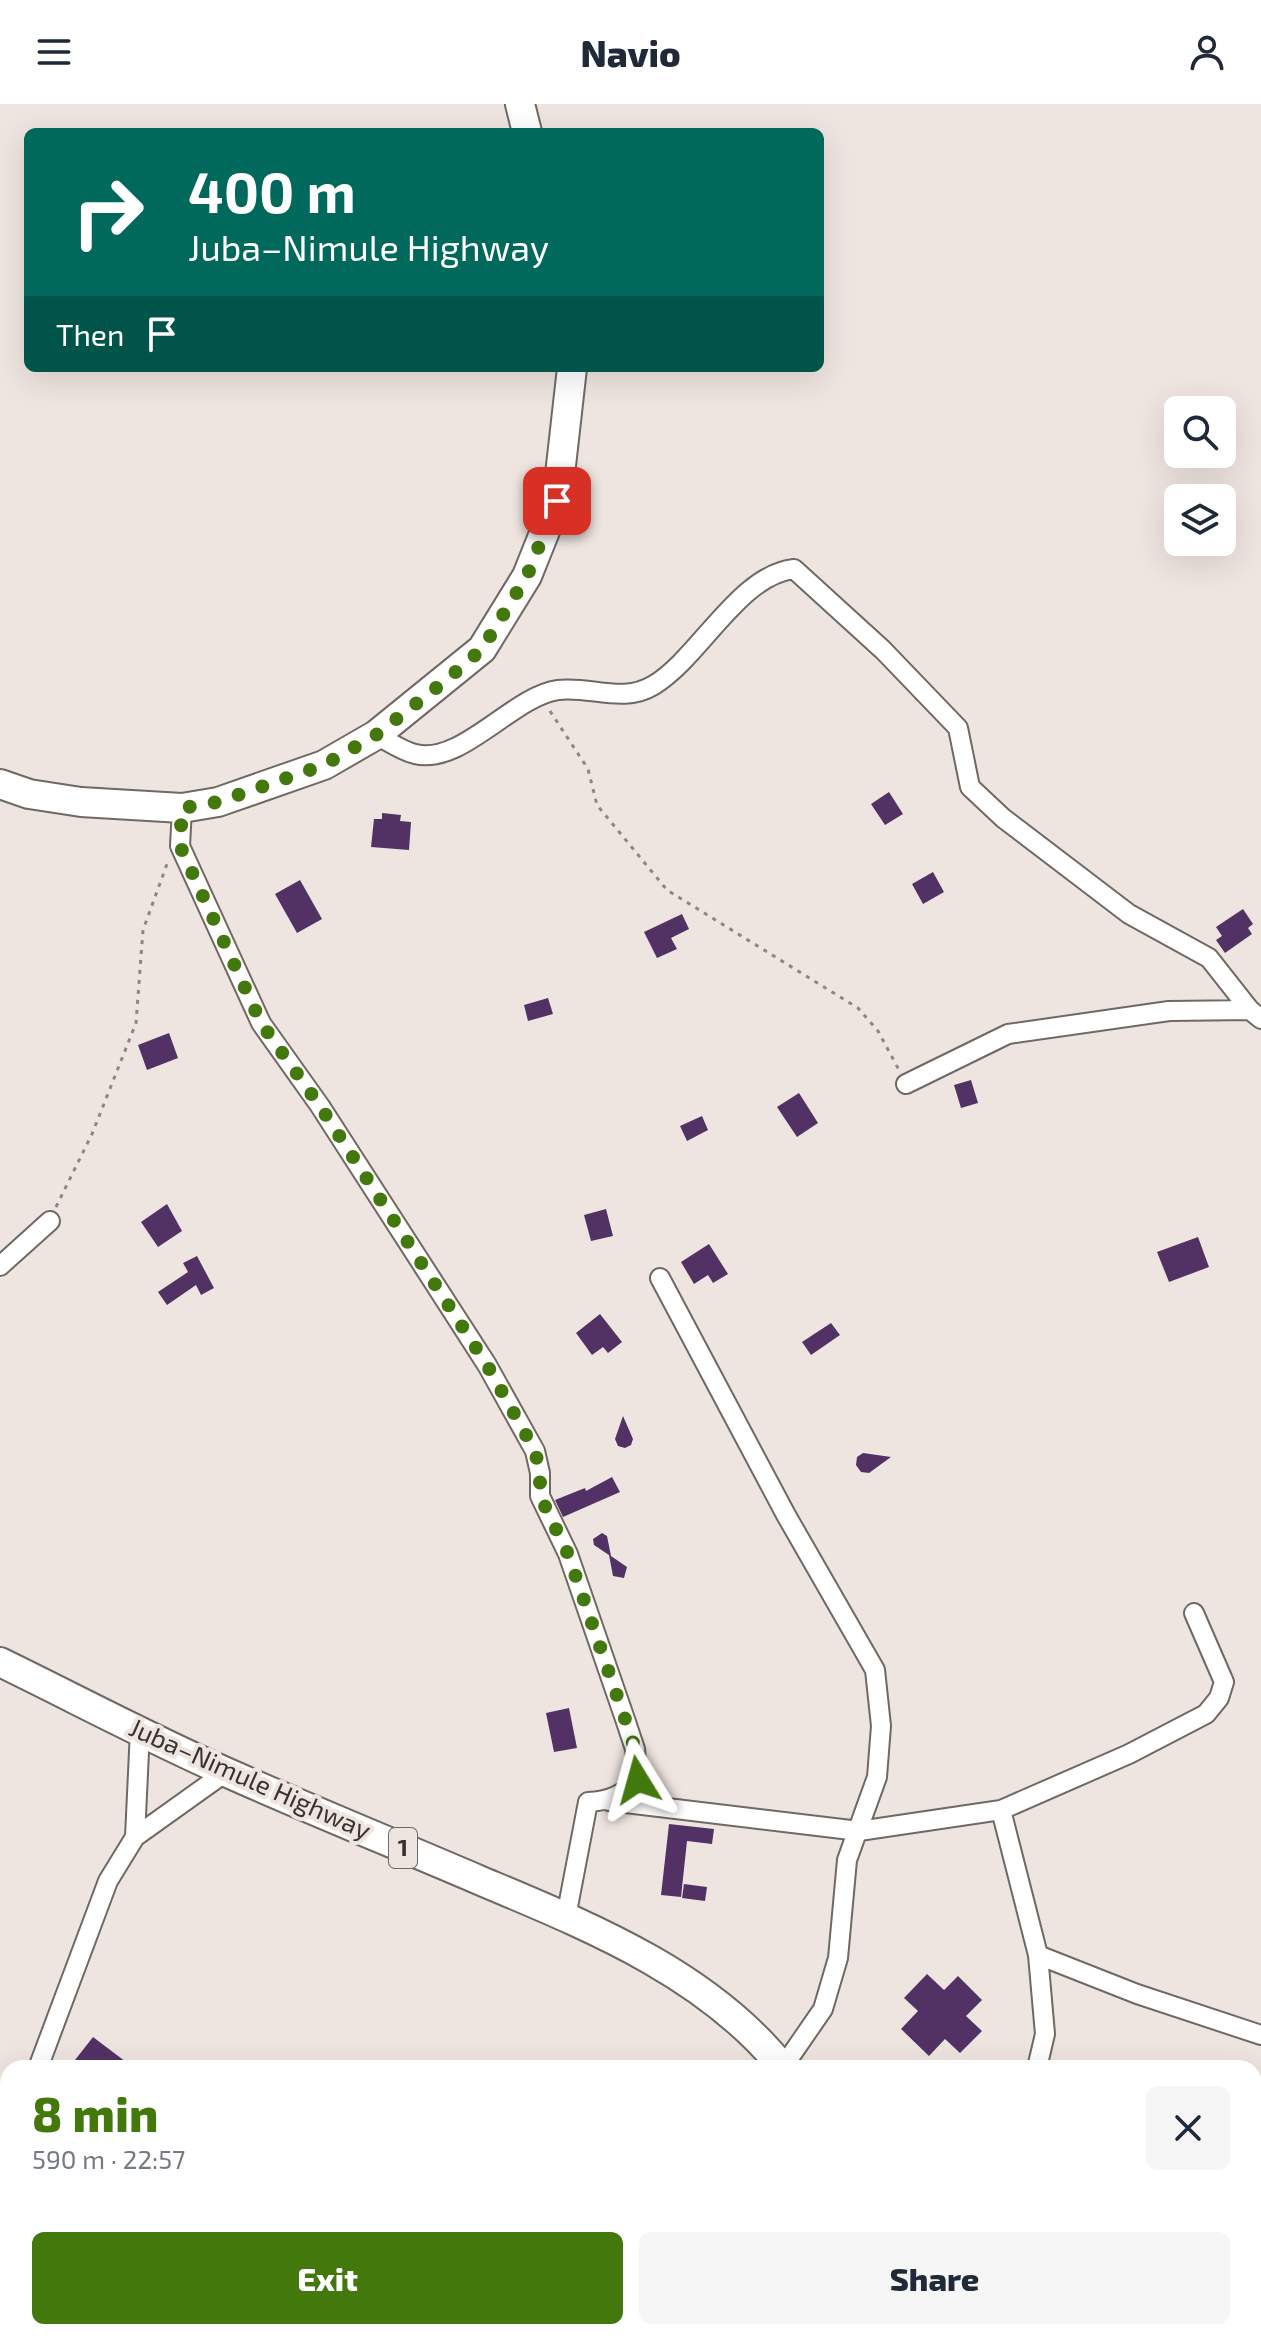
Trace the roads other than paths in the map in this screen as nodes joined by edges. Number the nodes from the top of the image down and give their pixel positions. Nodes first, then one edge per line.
1 (520, 104) edge
2 (526, 128) edge
3 (572, 372) edge
4 (376, 735) junction
5 (0, 784) edge
6 (182, 808) junction
7 (1256, 1015) edge
8 (906, 1084) road end
9 (50, 1221) road end
10 (0, 1266) edge
11 (660, 1278) dead end
12 (1194, 1613) dead end
13 (0, 1662) edge
14 (140, 1730) junction
15 (226, 1772) junction
16 (607, 1801) junction
17 (1001, 1810) junction
18 (859, 1831) junction
19 (135, 1837) junction
20 (566, 1917) junction
21 (1038, 1955) junction
22 (1261, 2035) edge
23 (41, 2060) edge
24 (777, 2060) edge
25 (788, 2060) edge
26 (1039, 2060) edge

1 - 2 main road
3 - 4 main road
4 - 6 main road
4 - 7 street
5 - 6 main road
6 - 16 street
7 - 8 street
9 - 10 street
11 - 18 street
12 - 17 street
13 - 14 main road, Juba–Nimule Highway / 1
14 - 15 main road, Juba–Nimule Highway / 1
14 - 19 street
15 - 19 street
15 - 20 main road, Juba–Nimule Highway / 1
16 - 18 street
16 - 20 street
17 - 18 street
17 - 21 street
18 - 25 street
19 - 23 street
20 - 24 main road, Juba–Nimule Highway / 1
21 - 22 street
21 - 26 street

